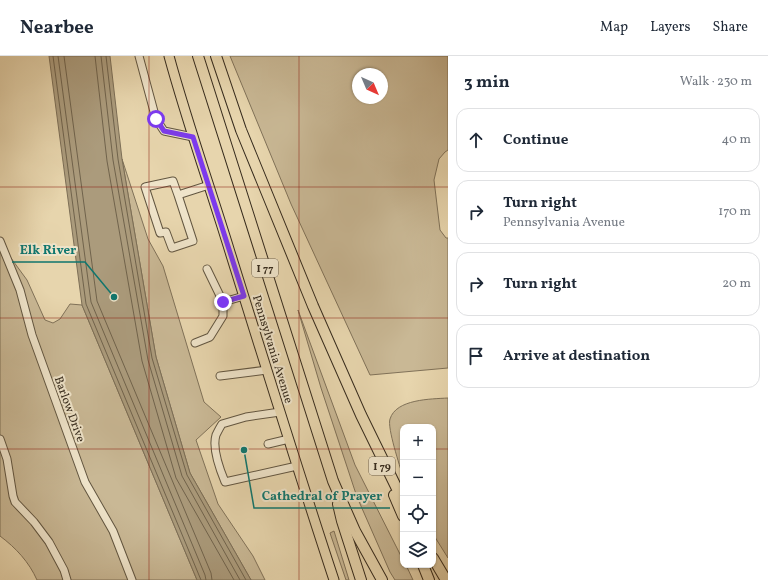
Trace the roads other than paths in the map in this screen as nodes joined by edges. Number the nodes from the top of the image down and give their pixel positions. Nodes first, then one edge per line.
1 (139, 56) edge
2 (169, 56) edge
3 (198, 56) edge
4 (216, 56) edge
5 (193, 137) junction
6 (209, 185) junction
7 (178, 195) junction
8 (0, 241) edge
9 (207, 269) dead end
10 (244, 296) junction
11 (223, 302) junction
12 (195, 343) dead end
13 (267, 370) junction
14 (220, 376) dead end
15 (280, 412) junction
16 (361, 415) junction
17 (0, 439) edge
18 (289, 440) junction
19 (268, 444) dead end
20 (297, 466) junction
21 (333, 481) junction
22 (401, 496) edge
23 (400, 509) edge
24 (436, 563) edge
25 (424, 568) edge
26 (131, 578) edge
27 (67, 580) edge
28 (334, 580) edge
29 (361, 580) edge
30 (382, 580) edge
31 (429, 580) edge
32 (446, 580) edge

1 - 5 street
2 - 5 main road, Pennsylvania Avenue
3 - 21 highway, I 77
4 - 16 highway, I 77
5 - 6 main road, Pennsylvania Avenue
6 - 7 street
6 - 10 main road, Pennsylvania Avenue
7 - 7 street
8 - 26 street, Barlow Drive
9 - 11 street
10 - 11 street
10 - 13 main road, Pennsylvania Avenue
11 - 12 street
13 - 14 street
13 - 15 main road, Pennsylvania Avenue
15 - 18 main road, Pennsylvania Avenue
15 - 20 street
16 - 22 highway, I 77
16 - 23 highway, I 79
17 - 27 street
18 - 19 street
18 - 20 main road, Pennsylvania Avenue
20 - 28 main road, Pennsylvania Avenue
21 - 29 highway
21 - 30 highway, I 77
24 - 32 highway
25 - 31 highway

